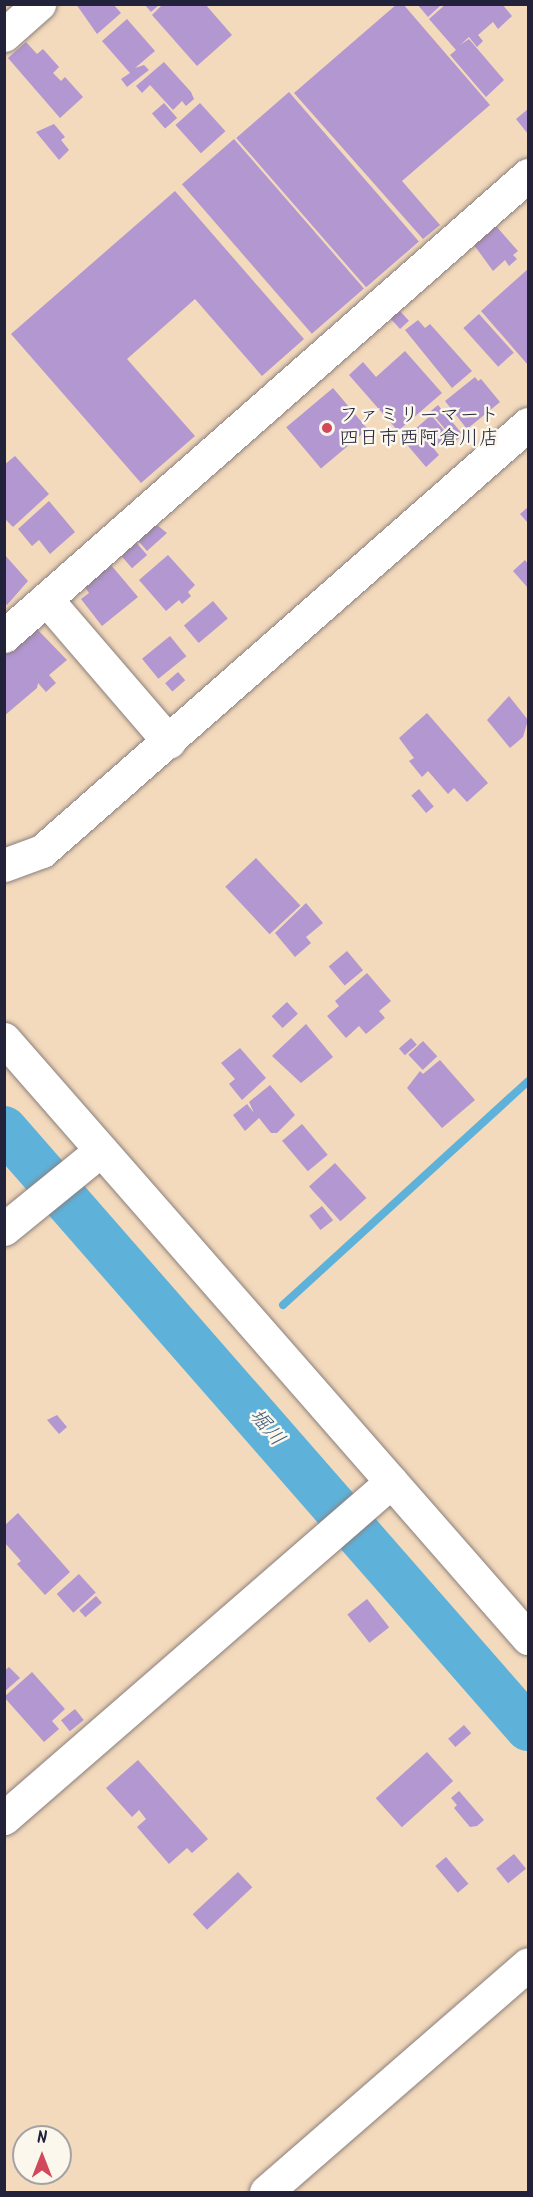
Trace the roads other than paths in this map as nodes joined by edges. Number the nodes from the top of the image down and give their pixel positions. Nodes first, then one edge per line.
1 (36, 6) edge
2 (4, 35) edge
3 (528, 176) edge
4 (528, 424) edge
5 (47, 600) junction
6 (4, 636) edge
7 (170, 742) junction
8 (4, 865) edge
9 (4, 1039) edge
10 (91, 1156) junction
11 (4, 1229) edge
12 (381, 1490) junction
13 (528, 1638) edge
14 (4, 1818) edge
15 (528, 1964) edge
16 (266, 2193) edge

1 - 2 street
3 - 5 street
4 - 7 street
5 - 6 street
5 - 7 street
7 - 8 street
9 - 10 street
10 - 11 street
10 - 12 street
12 - 13 street
12 - 14 street
15 - 16 street

